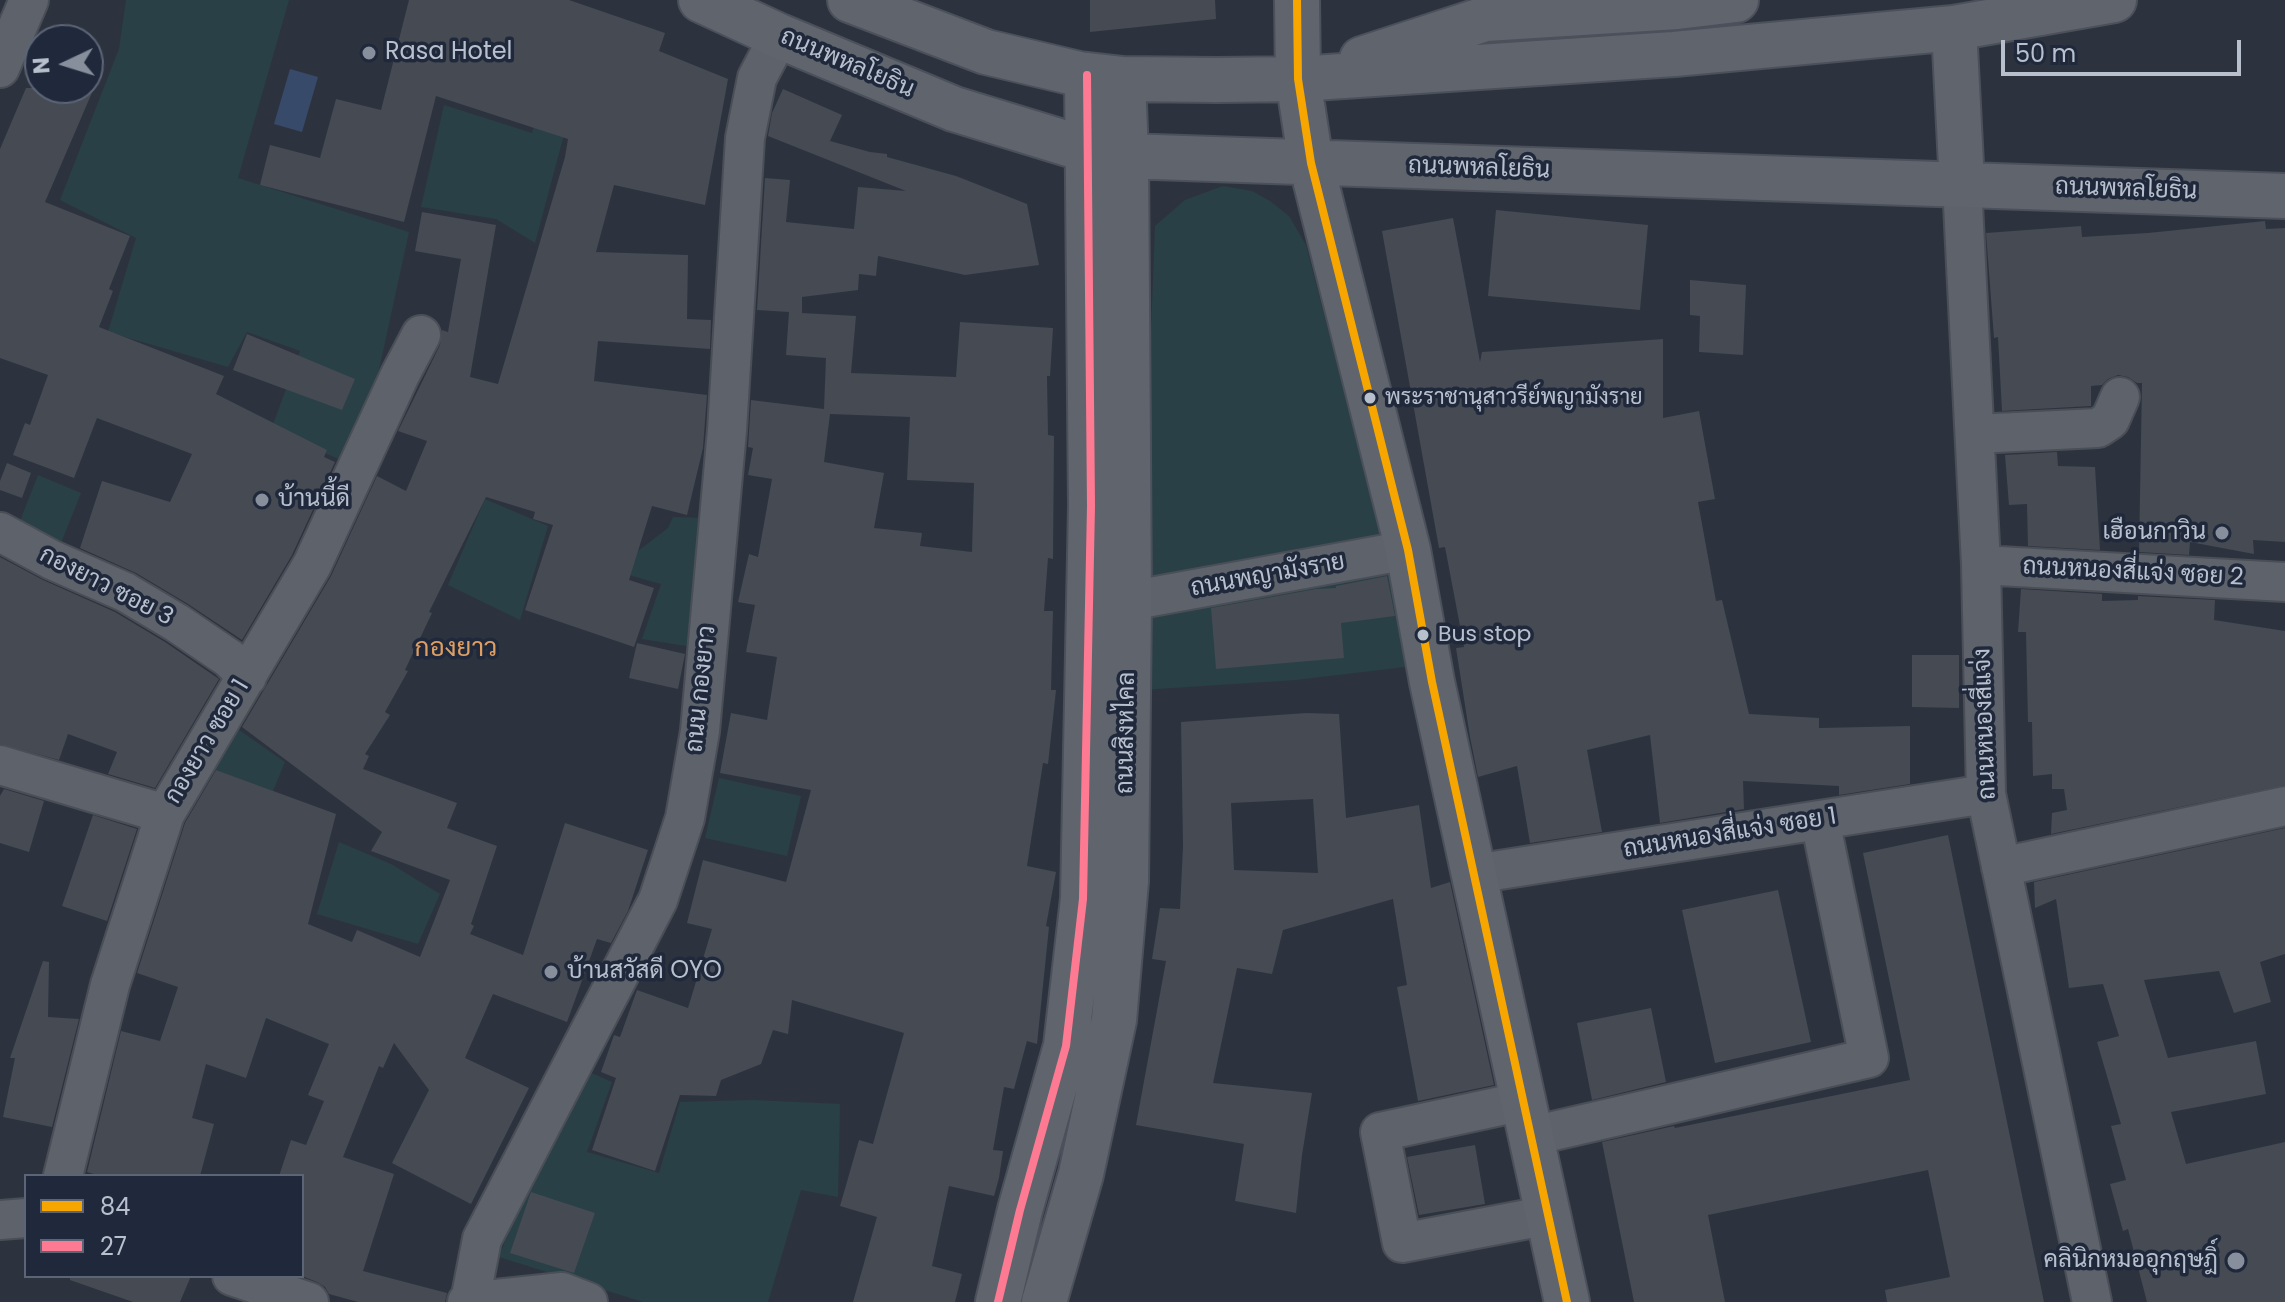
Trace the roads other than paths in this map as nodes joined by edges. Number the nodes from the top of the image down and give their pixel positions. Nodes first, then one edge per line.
1 (29, 0) edge
2 (701, 0) edge
3 (850, 0) edge
4 (1297, 0) edge
5 (1736, 0) edge
6 (2114, 0) edge
7 (1677, 3) edge
8 (1954, 28) junction
9 (779, 36) junction
10 (0, 68) edge
11 (1105, 77) junction
12 (1298, 79) junction
13 (1107, 153) junction
14 (1311, 163) junction
15 (1962, 184) junction
16 (2285, 196) edge
17 (421, 335) dead end
18 (2120, 397) dead end
19 (1975, 434) junction
20 (0, 532) edge
21 (1408, 550) junction
22 (1981, 565) junction
23 (2285, 582) edge
24 (1129, 601) junction
25 (247, 677) junction
26 (0, 765) edge
27 (1986, 794) junction
28 (2285, 806) edge
29 (165, 814) junction
30 (1820, 820) junction
31 (2001, 867) junction
32 (1474, 874) junction
33 (1528, 1118) junction
34 (63, 1174) edge
35 (1549, 1215) junction
36 (24, 1218) edge
37 (0, 1220) edge
38 (237, 1278) edge
39 (288, 1298) edge
40 (469, 1302) edge
41 (588, 1302) edge
42 (998, 1302) edge
43 (1044, 1302) edge
44 (1567, 1302) edge
45 (2092, 1302) edge

1 - 10 street
2 - 9 main road, ถนนพหลโยธิน
3 - 11 main road
4 - 12 main road
5 - 7 main road
6 - 8 main road
7 - 12 main road
8 - 12 main road
8 - 15 main road
9 - 13 main road, ถนนพหลโยธิน
9 - 40 street, ถนน กองยาว
11 - 12 main road
11 - 13 main road
12 - 14 main road
13 - 14 main road, ถนนพหลโยธิน
13 - 24 main road, ถนนสิงหไคล
13 - 42 main road, ถนนสิงหไคล
14 - 15 main road, ถนนพหลโยธิน
14 - 21 main road
15 - 16 main road, ถนนพหลโยธิน
15 - 19 street, ถนนหนองสี่แจ่ง
17 - 25 street, กองยาว ซอย 1
18 - 19 street
19 - 22 street, ถนนหนองสี่แจ่ง
20 - 25 street, กองยาว ซอย 3
21 - 24 street, ถนนพญามังราย
21 - 32 main road
22 - 23 street, ถนนหนองสี่แจ่ง ซอย 2
22 - 27 street, ถนนหนองสี่แจ่ง
24 - 43 main road, ถนนสิงหไคล
25 - 29 street, กองยาว ซอย 1
26 - 29 street
27 - 30 street, ถนนหนองสี่แจ่ง ซอย 1
27 - 31 street, ถนนหนองสี่แจ่ง
28 - 31 street
29 - 34 street, กองยาว ซอย 1
30 - 32 street, ถนนหนองสี่แจ่ง ซอย 1
30 - 33 street
31 - 45 street, ถนนหนองสี่แจ่ง
32 - 33 main road
33 - 35 main road
33 - 35 street
35 - 44 main road
36 - 37 street
38 - 39 street
40 - 41 street

